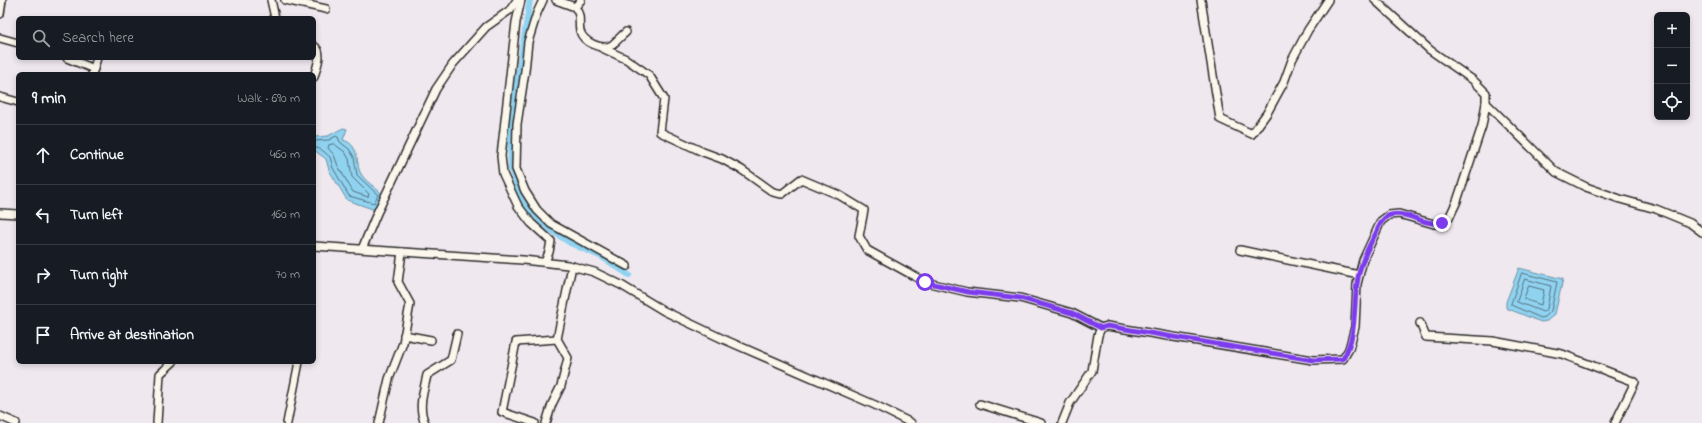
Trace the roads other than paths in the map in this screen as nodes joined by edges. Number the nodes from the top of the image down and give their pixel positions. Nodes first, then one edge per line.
1 (2, 0) edge
2 (271, 0) edge
3 (285, 0) edge
4 (517, 0) edge
5 (521, 0) edge
6 (543, 0) edge
7 (556, 0) edge
8 (581, 0) edge
9 (1201, 0) edge
10 (1328, 0) edge
11 (1375, 0) edge
12 (575, 8) junction
13 (326, 9) dead end
14 (0, 14) edge
15 (275, 16) edge
16 (626, 32) dead end
17 (0, 38) edge
18 (16, 42) edge
19 (316, 47) edge
20 (600, 47) junction
21 (70, 60) edge
22 (96, 60) edge
23 (93, 71) edge
24 (315, 72) edge
25 (0, 98) edge
26 (16, 102) edge
27 (1486, 103) junction
28 (513, 117) junction
29 (0, 213) edge
30 (16, 214) edge
31 (1702, 232) edge
32 (316, 246) edge
33 (362, 249) junction
34 (1240, 250) dead end
35 (402, 252) junction
36 (545, 262) junction
37 (572, 266) junction
38 (627, 266) dead end
39 (1359, 275) junction
40 (1420, 323) dead end
41 (1101, 328) junction
42 (457, 334) dead end
43 (404, 335) junction
44 (557, 339) junction
45 (431, 340) dead end
46 (171, 364) edge
47 (299, 364) edge
48 (980, 404) dead end
49 (0, 416) edge
50 (16, 423) edge
51 (157, 423) edge
52 (287, 423) edge
53 (380, 423) edge
54 (425, 423) edge
55 (535, 423) edge
56 (546, 423) edge
57 (911, 423) edge
58 (1041, 423) edge
59 (1062, 423) edge
60 (1615, 423) edge

1 - 14 street
2 - 15 street
3 - 13 street
4 - 33 street
5 - 28 street
6 - 28 street
7 - 12 street
8 - 12 street
9 - 10 street
11 - 27 street
12 - 20 street
16 - 20 street
17 - 18 street
19 - 24 street
20 - 41 street
21 - 23 street
22 - 23 street
25 - 26 street
27 - 31 street
27 - 39 street
28 - 36 street
28 - 38 street
29 - 30 street
32 - 33 street
33 - 35 street
34 - 39 street
35 - 36 street
35 - 43 street
36 - 37 street
37 - 44 street
37 - 57 street
39 - 41 street
40 - 60 street
41 - 59 street
42 - 54 street
43 - 45 street
43 - 53 street
44 - 55 street
44 - 56 street
46 - 51 street
47 - 52 street
48 - 58 street
49 - 50 street

